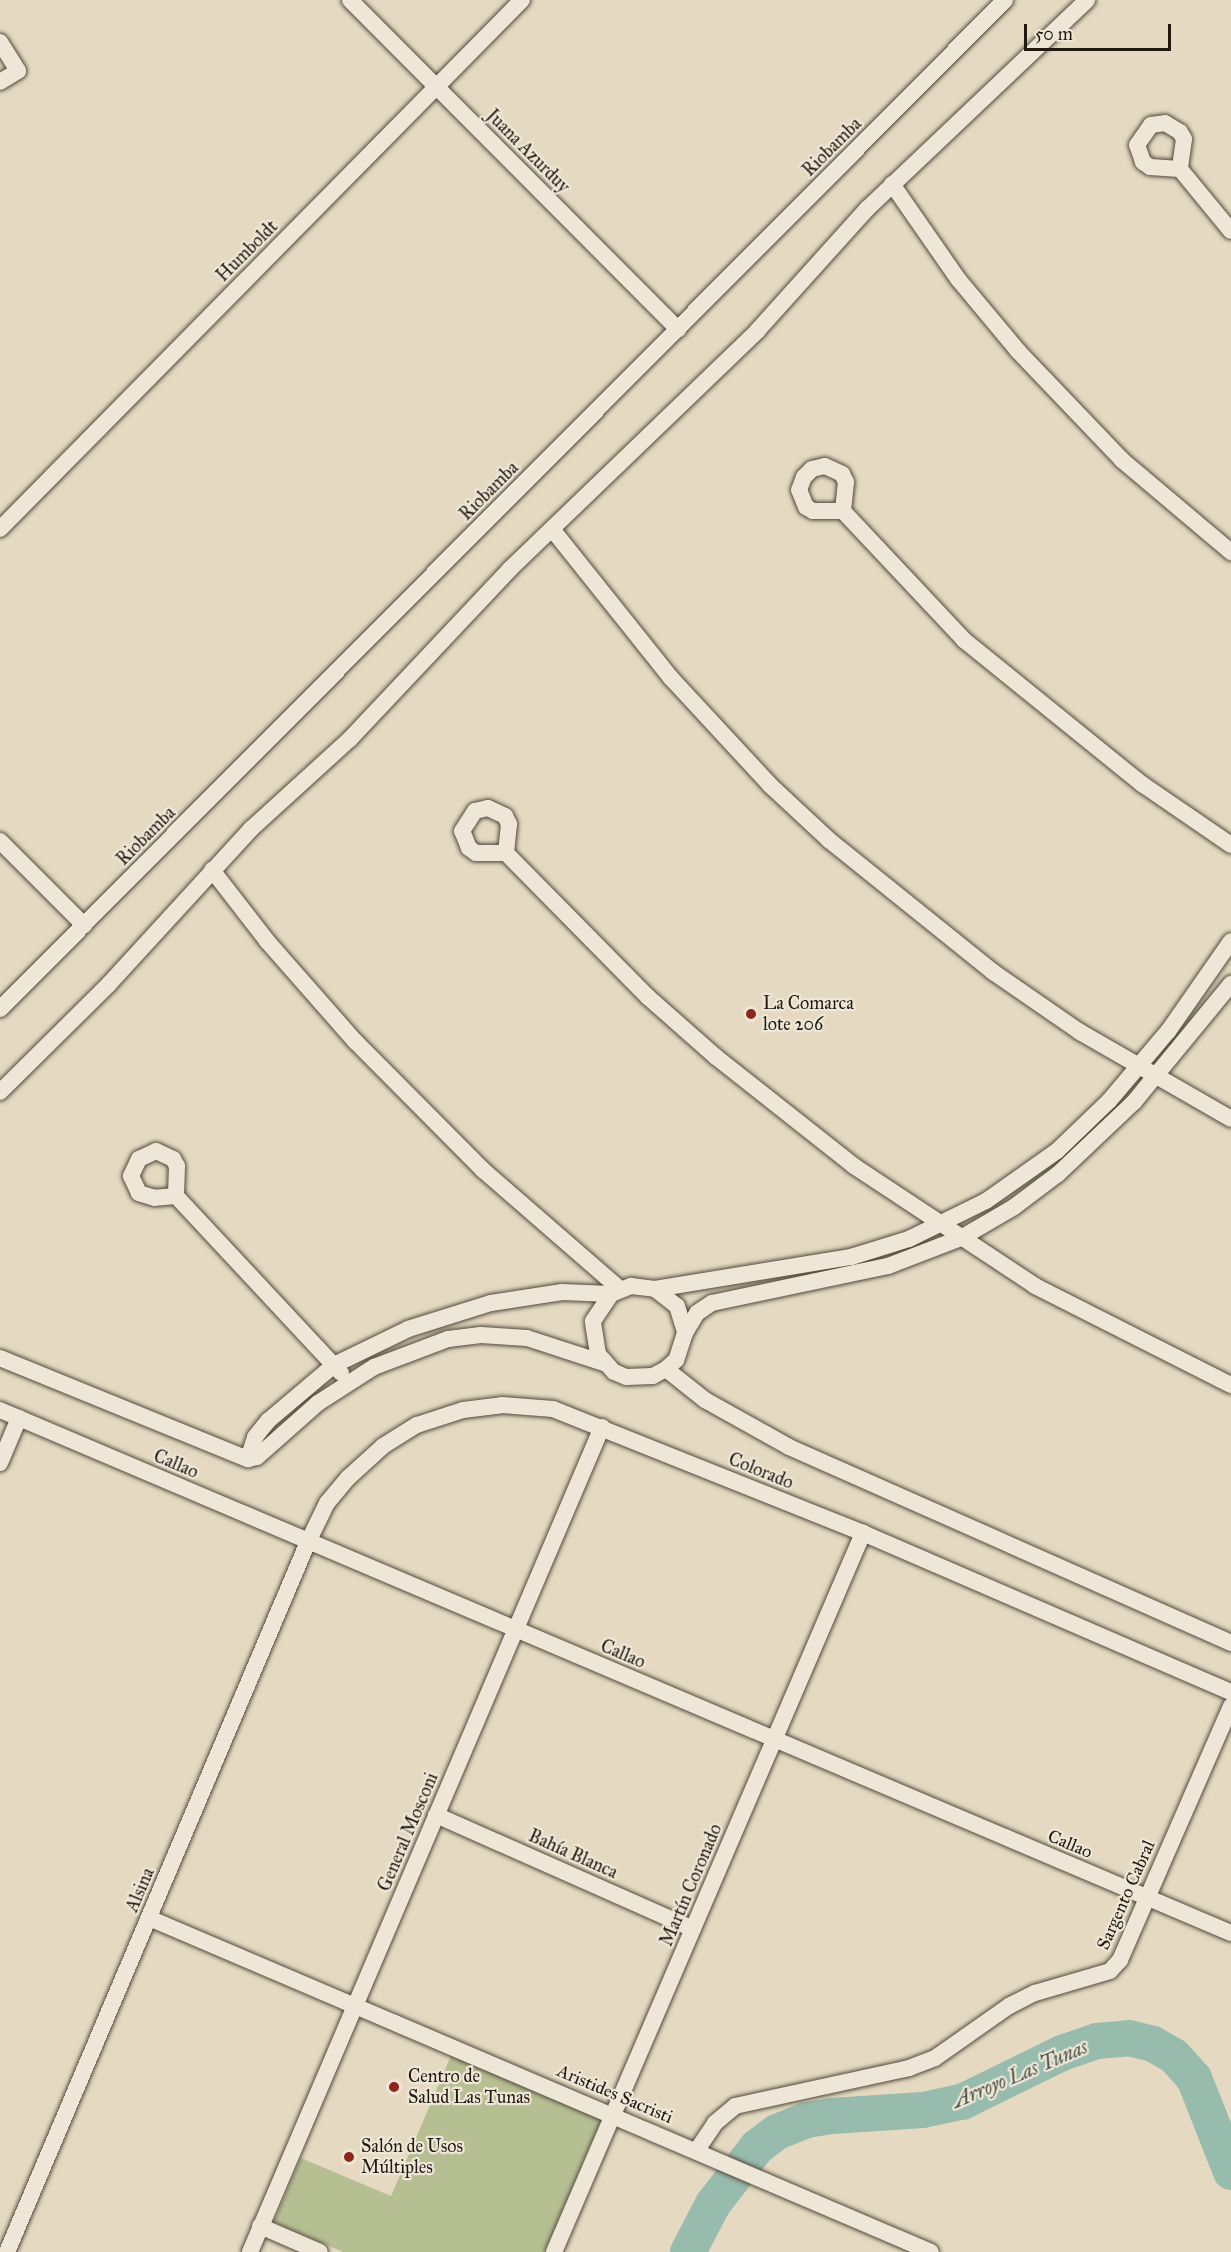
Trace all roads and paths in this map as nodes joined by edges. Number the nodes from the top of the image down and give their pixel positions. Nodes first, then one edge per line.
1 (350, 0) edge
2 (522, 0) edge
3 (1005, 0) edge
4 (1087, 0) edge
5 (0, 42) edge
6 (0, 82) edge
7 (437, 86) junction
8 (1180, 169) dead end
9 (892, 184) junction
10 (1231, 231) edge
11 (678, 329) junction
12 (843, 512) dead end
13 (0, 529) edge
14 (552, 529) junction
15 (1231, 552) edge
16 (0, 841) edge
17 (1231, 845) edge
18 (506, 853) dead end
19 (212, 870) junction
20 (84, 925) junction
21 (1231, 941) edge
22 (1231, 984) edge
23 (0, 1009) edge
24 (1140, 1066) junction
25 (1158, 1078) junction
26 (0, 1092) edge
27 (1231, 1119) edge
28 (176, 1196) dead end
29 (939, 1226) junction
30 (961, 1238) junction
31 (655, 1288) junction
32 (616, 1292) junction
33 (685, 1334) junction
34 (0, 1358) edge
35 (604, 1364) junction
36 (334, 1365) junction
37 (666, 1369) junction
38 (349, 1382) junction
39 (1231, 1385) edge
40 (0, 1410) edge
41 (19, 1418) junction
42 (602, 1427) junction
43 (248, 1459) junction
44 (0, 1463) edge
45 (863, 1533) junction
46 (308, 1542) junction
47 (515, 1629) junction
48 (1231, 1643) edge
49 (1231, 1692) edge
50 (1231, 1706) edge
51 (774, 1739) junction
52 (436, 1815) junction
53 (1147, 1898) junction
54 (149, 1918) junction
55 (693, 1929) junction
56 (1231, 1933) edge
57 (355, 2005) junction
58 (614, 2114) junction
59 (697, 2150) junction
60 (260, 2226) junction
61 (924, 2250) edge
62 (7, 2252) edge
63 (250, 2252) edge
64 (320, 2252) edge
65 (554, 2252) edge

1 - 7 street, Juana Azurduy
2 - 7 street, Humboldt
3 - 11 street, Riobamba
4 - 9 street
5 - 6 street
7 - 11 street, Juana Azurduy
7 - 13 street, Humboldt
8 - 10 street
9 - 14 street
9 - 15 street
11 - 20 street, Riobamba
12 - 17 street
14 - 19 street
14 - 24 street
16 - 20 street
18 - 29 street
19 - 26 street
19 - 32 street
20 - 23 street, Riobamba
21 - 24 street
22 - 25 street
24 - 25 street
24 - 29 street
25 - 27 street
25 - 30 street
28 - 36 street
29 - 30 street
29 - 31 street
30 - 33 street
30 - 39 street
31 - 32 street
31 - 33 street
32 - 35 street
32 - 36 street
33 - 37 street
34 - 43 street
35 - 37 street
35 - 38 street
36 - 38 street
36 - 43 street
37 - 48 street
38 - 43 street
40 - 41 street, Callao
41 - 44 street
41 - 46 street, Callao
42 - 45 street, Colorado
42 - 46 street, Colorado
42 - 47 street, General Mosconi
45 - 49 street, Colorado
45 - 51 street, Martín Coronado
46 - 47 street, Callao
46 - 54 street, Alsina
47 - 51 street, Callao
47 - 52 street, General Mosconi
50 - 53 street, Sargento Cabral
51 - 53 street, Callao
51 - 55 street, Martín Coronado
52 - 55 street, Bahía Blanca
52 - 57 street, General Mosconi
53 - 56 street, Callao
53 - 59 street, Sargento Cabral
54 - 57 street, Aristides Sacristi
54 - 62 street, Alsina
55 - 58 street, Martín Coronado
57 - 58 street, Aristides Sacristi
57 - 60 street, General Mosconi
58 - 59 street, Aristides Sacristi
58 - 65 street, Martín Coronado
59 - 61 street, Aristides Sacristi
60 - 63 street, General Mosconi
60 - 64 street

